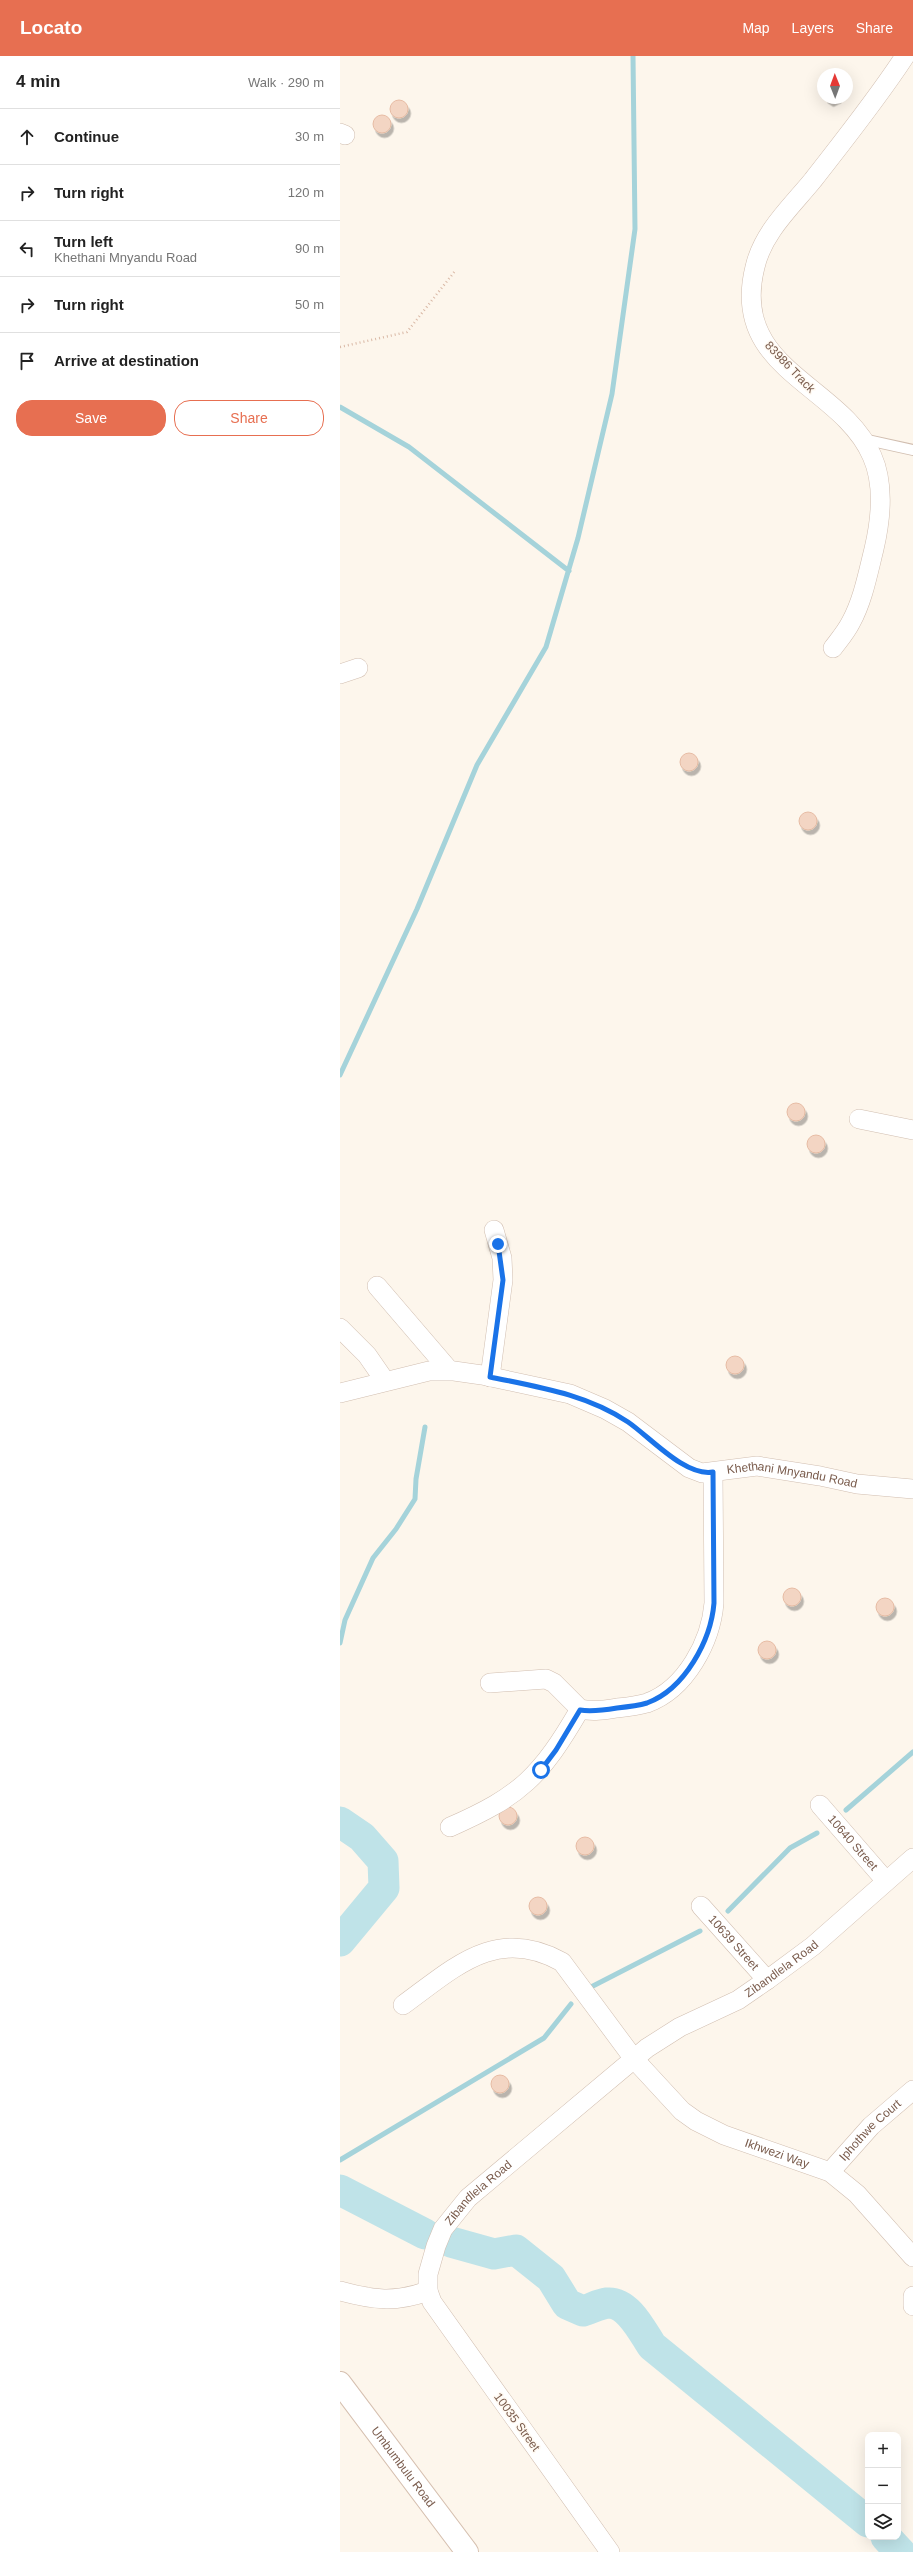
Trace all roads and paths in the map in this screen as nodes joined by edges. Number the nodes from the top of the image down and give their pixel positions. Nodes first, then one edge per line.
1 (905, 56) edge
2 (455, 271) dead end
3 (340, 347) edge
4 (863, 439) junction
5 (913, 450) edge
6 (832, 648) dead end
7 (358, 668) dead end
8 (340, 674) edge
9 (859, 1119) dead end
10 (913, 1130) edge
11 (494, 1230) dead end
12 (377, 1286) dead end
13 (340, 1328) edge
14 (449, 1370) junction
15 (490, 1377) junction
16 (385, 1381) junction
17 (340, 1393) edge
18 (713, 1472) junction
19 (913, 1489) edge
20 (490, 1684) dead end
21 (580, 1710) junction
22 (820, 1805) dead end
23 (450, 1827) dead end
24 (913, 1858) edge
25 (886, 1880) junction
26 (701, 1906) dead end
27 (767, 1980) junction
28 (403, 2005) dead end
29 (634, 2059) junction
30 (913, 2090) edge
31 (830, 2172) junction
32 (913, 2256) edge
33 (428, 2291) junction
34 (340, 2292) edge
35 (913, 2296) edge
36 (913, 2306) edge
37 (340, 2383) edge
38 (467, 2552) edge
39 (610, 2552) edge

1 - 4 street, 83986 Track
2 - 3 path
4 - 5 lane
4 - 6 street, 83986 Track
7 - 8 street
9 - 10 street
11 - 15 street
12 - 14 street
13 - 16 street
14 - 15 street, Khethani Mnyandu Road
14 - 16 street, Khethani Mnyandu Road
15 - 18 street, Khethani Mnyandu Road
16 - 17 street, Khethani Mnyandu Road
18 - 19 street, Khethani Mnyandu Road
18 - 21 street
20 - 21 street
21 - 23 street
22 - 25 street, 10640 Street
24 - 25 street, Zibandlela Road
25 - 27 street, Zibandlela Road
26 - 27 street, 10639 Street
27 - 29 street, Zibandlela Road
28 - 29 street
29 - 31 street, Ikhwezi Way
29 - 33 street, Zibandlela Road
30 - 31 street, Iphothwe Court
31 - 32 street, Ikhwezi Way
33 - 34 street
33 - 39 street, 10035 Street
35 - 36 street
37 - 38 main road, Umbumbulu Road

